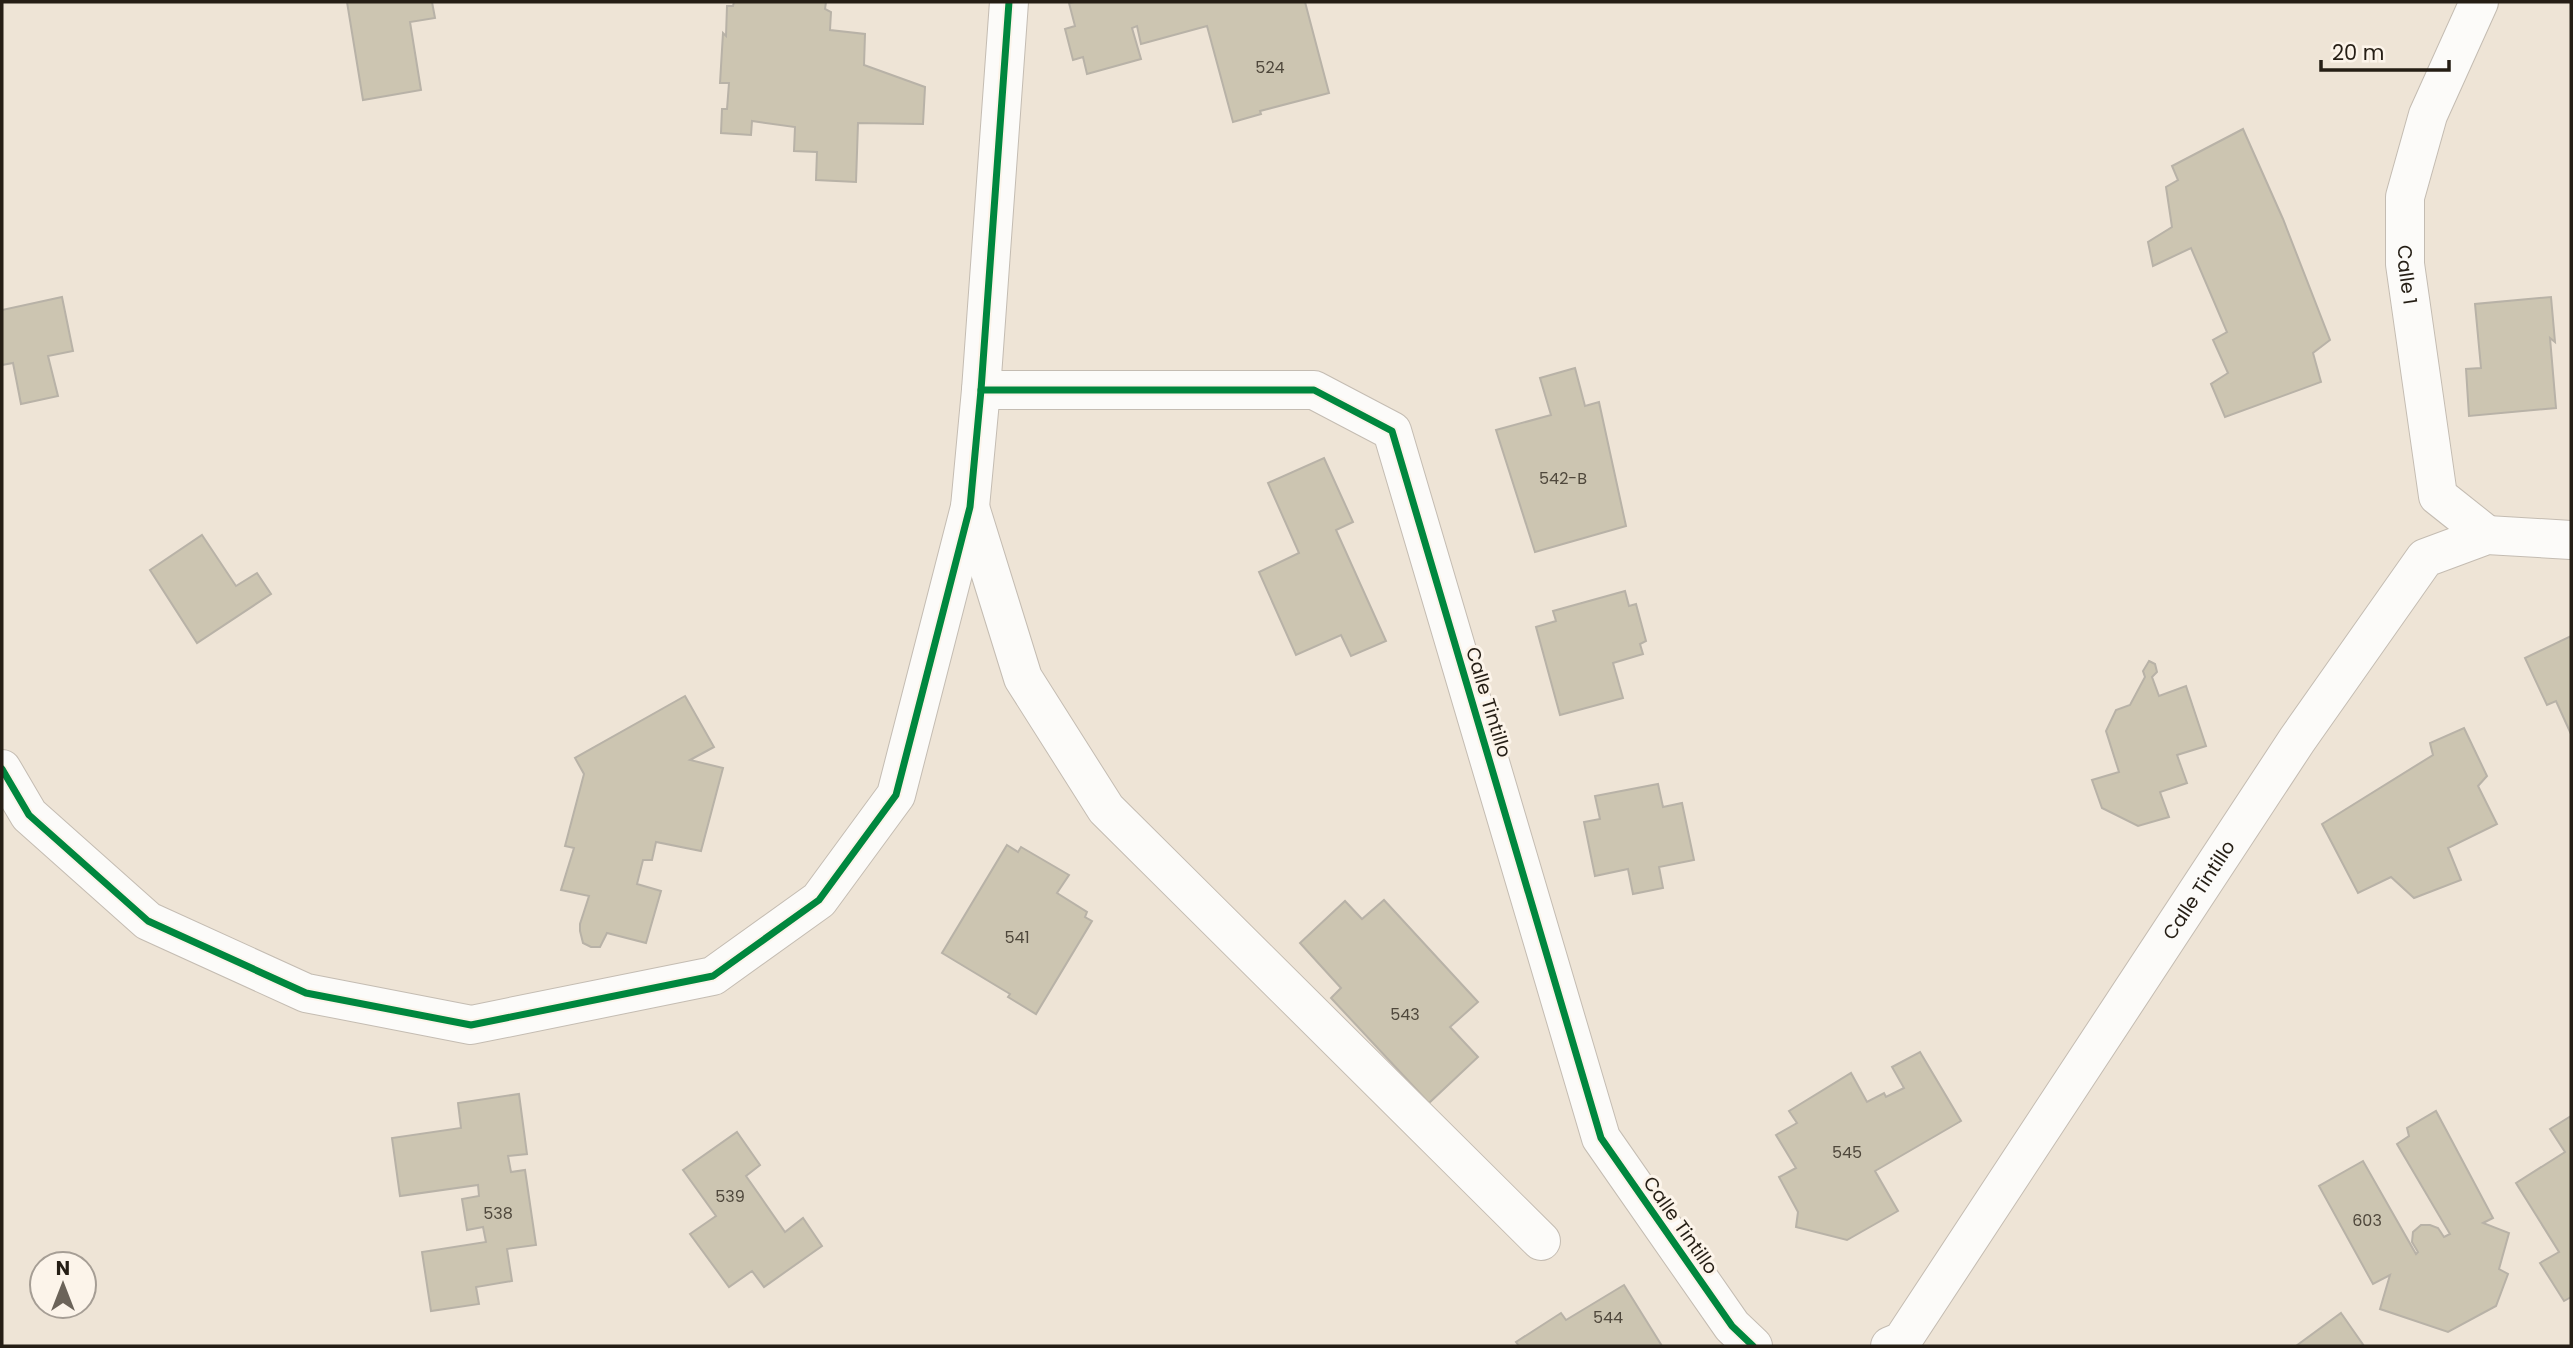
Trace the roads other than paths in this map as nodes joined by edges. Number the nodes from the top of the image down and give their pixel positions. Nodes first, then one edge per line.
1 (1009, 2) edge
2 (2479, 2) edge
3 (981, 390) junction
4 (970, 507) junction
5 (2487, 535) junction
6 (2571, 540) edge
7 (2, 769) edge
8 (1541, 1241) dead end
9 (1753, 1346) edge
10 (1890, 1346) edge

1 - 3 street
2 - 5 street, Calle 1
3 - 4 street
3 - 9 street, Calle Tintillo
4 - 7 street
4 - 8 street
5 - 6 street, Calle Tintillo
5 - 10 street, Calle Tintillo

